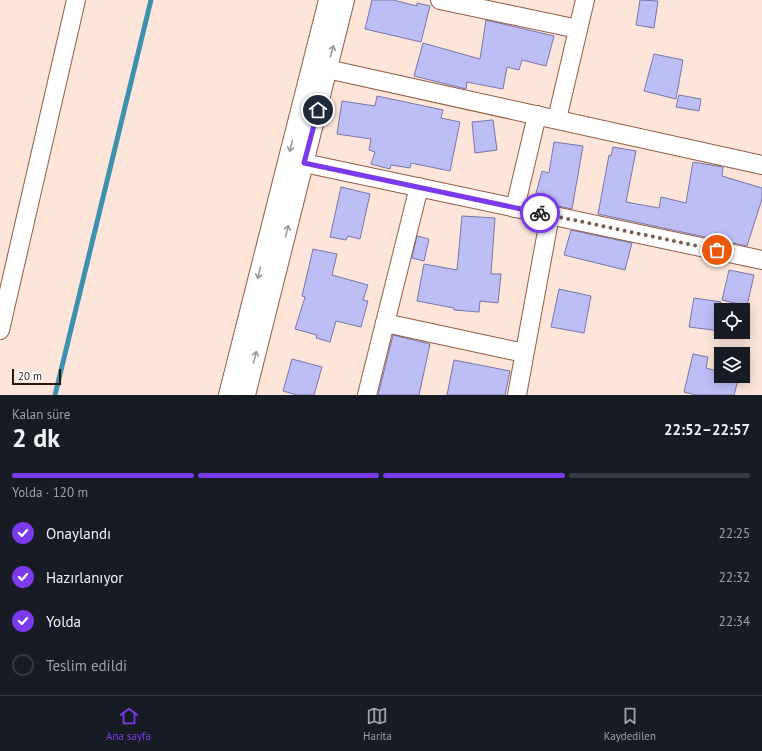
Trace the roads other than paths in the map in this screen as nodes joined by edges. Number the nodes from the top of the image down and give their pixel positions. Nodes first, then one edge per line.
1 (76, 0) edge
2 (328, 0) edge
3 (345, 0) edge
4 (440, 0) edge
5 (586, 0) edge
6 (578, 29) junction
7 (327, 69) junction
8 (537, 115) junction
9 (557, 119) junction
10 (304, 163) junction
11 (762, 164) edge
12 (419, 187) junction
13 (515, 208) junction
14 (550, 215) junction
15 (762, 260) edge
16 (385, 323) junction
17 (0, 330) edge
18 (524, 353) junction
19 (228, 395) edge
20 (246, 395) edge
21 (367, 395) edge
22 (517, 395) edge

1 - 17 street
2 -> 19 street
7 -> 3 street
4 - 6 street
5 - 6 street
6 - 9 street
7 - 8 street
7 - 10 street
8 - 9 street
8 - 13 street
9 - 11 street
10 - 12 street
20 -> 10 street
12 - 13 street
12 - 16 street
13 - 14 street
14 - 15 street
14 - 18 street
16 - 18 street
16 - 21 street
18 - 22 street

